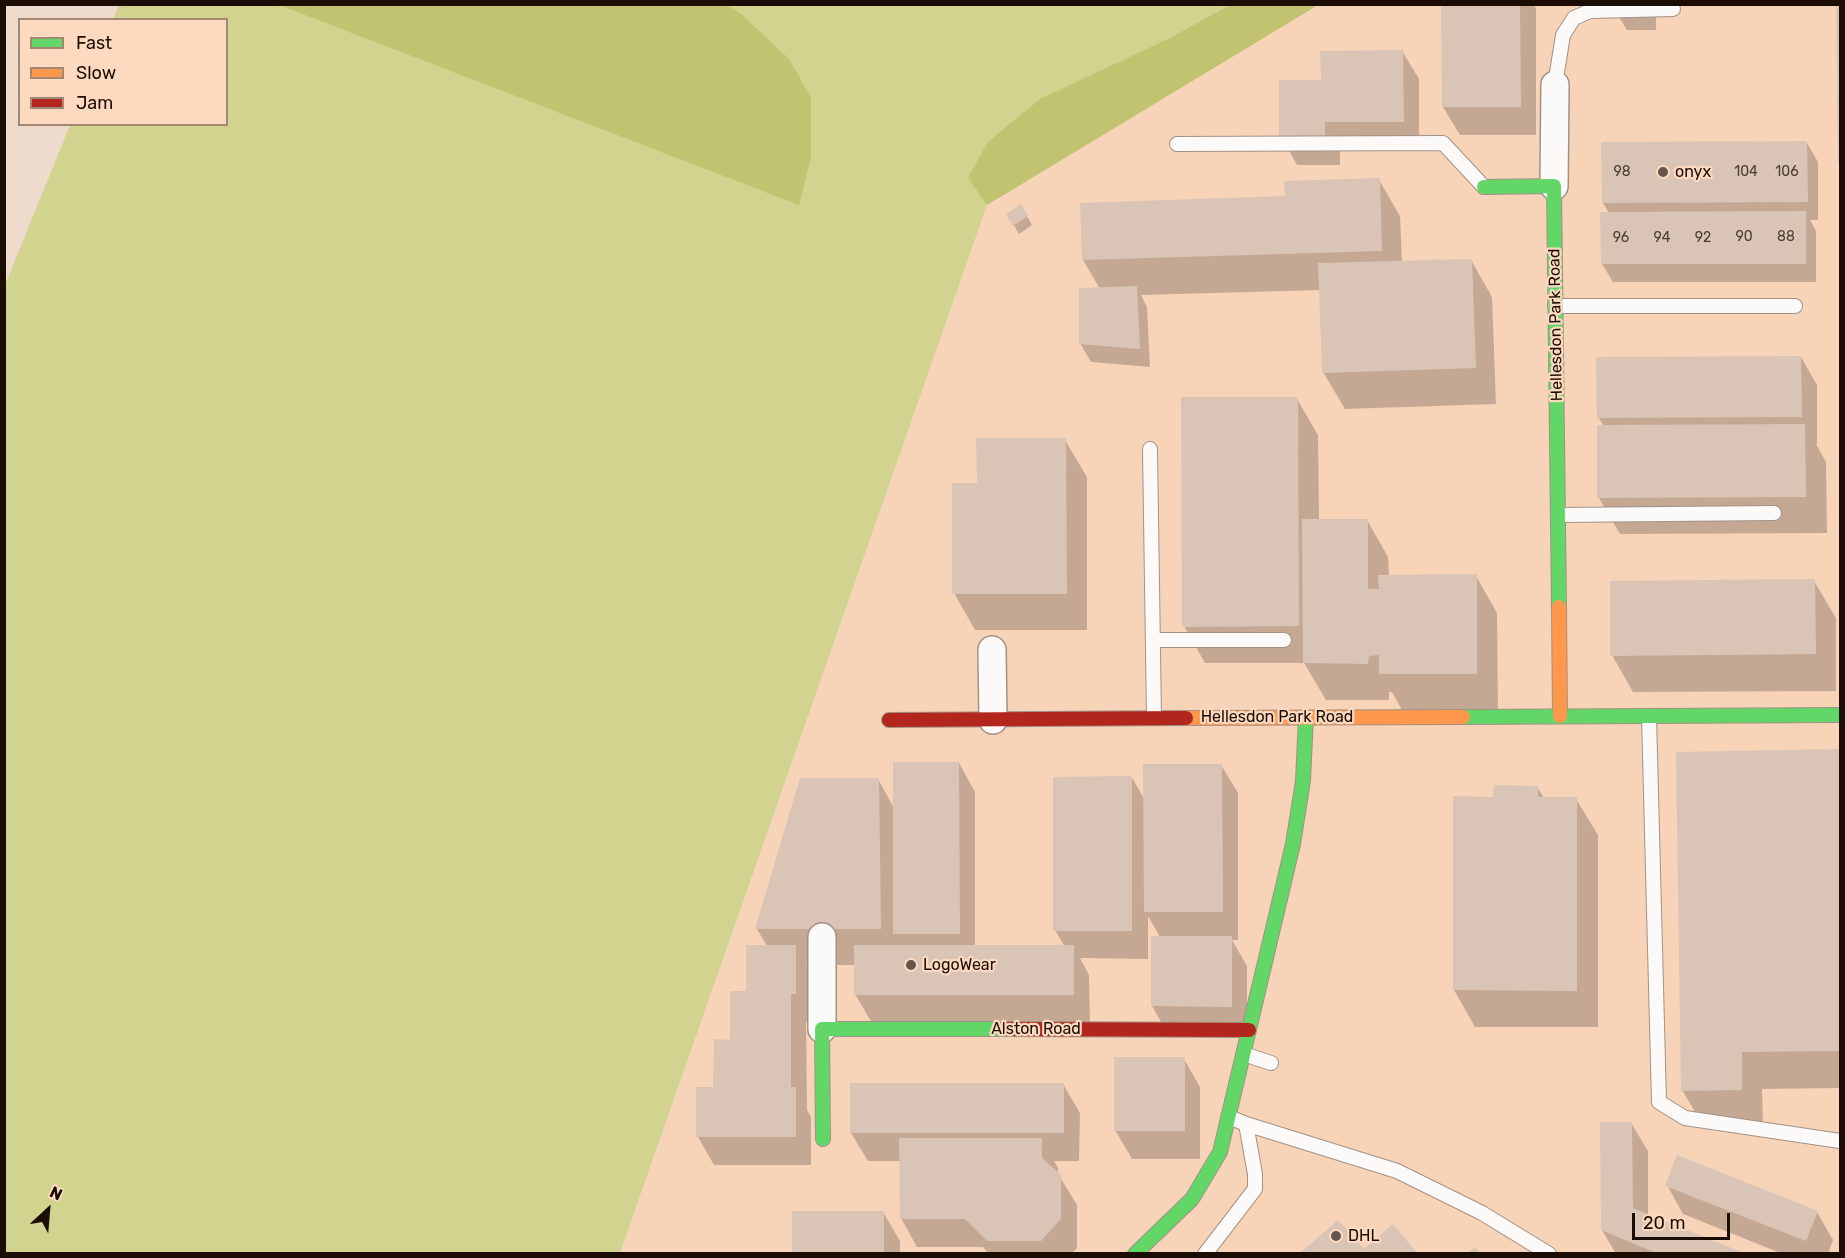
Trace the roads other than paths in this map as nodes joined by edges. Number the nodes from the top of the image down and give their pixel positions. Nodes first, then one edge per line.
1 (1673, 9) dead end
2 (1555, 85) joint
3 (1177, 144) dead end
4 (1554, 186) junction
5 (1484, 187) joint
6 (1555, 306) junction
7 (1795, 306) dead end
8 (1150, 449) dead end
9 (1774, 513) dead end
10 (1558, 515) junction
11 (1153, 640) junction
12 (1284, 640) dead end
13 (992, 650) dead end
14 (1840, 715) edge
15 (1560, 716) junction
16 (1649, 716) junction
17 (1306, 717) junction
18 (1154, 718) junction
19 (889, 720) dead end
20 (993, 720) junction
21 (822, 937) dead end
22 (822, 1029) junction
23 (1249, 1030) junction
24 (1244, 1054) junction
25 (1271, 1063) dead end
26 (1229, 1117) junction
27 (1246, 1124) junction
28 (823, 1139) dead end
29 (1840, 1141) edge
30 (1135, 1254) edge
31 (1205, 1254) edge
32 (1549, 1254) edge

1 - 2 lane
2 - 4 street, Hellesdon Park Road
3 - 5 lane
4 - 5 street
4 - 6 street, Hellesdon Park Road
6 - 7 lane
6 - 10 street, Hellesdon Park Road
8 - 11 lane
9 - 10 lane
10 - 15 street, Hellesdon Park Road
11 - 12 lane
11 - 18 lane
13 - 20 street
14 - 16 street, Hellesdon Park Road
15 - 16 street, Hellesdon Park Road
15 - 17 street, Hellesdon Park Road
16 - 29 lane
17 - 18 street, Hellesdon Park Road
17 - 23 street
18 - 20 street, Hellesdon Park Road
19 - 20 street, Hellesdon Park Road
21 - 22 street
22 - 23 street, Alston Road
22 - 28 street
23 - 24 street
24 - 25 lane
24 - 26 street
26 - 27 lane
26 - 30 street
27 - 31 lane
27 - 32 lane

